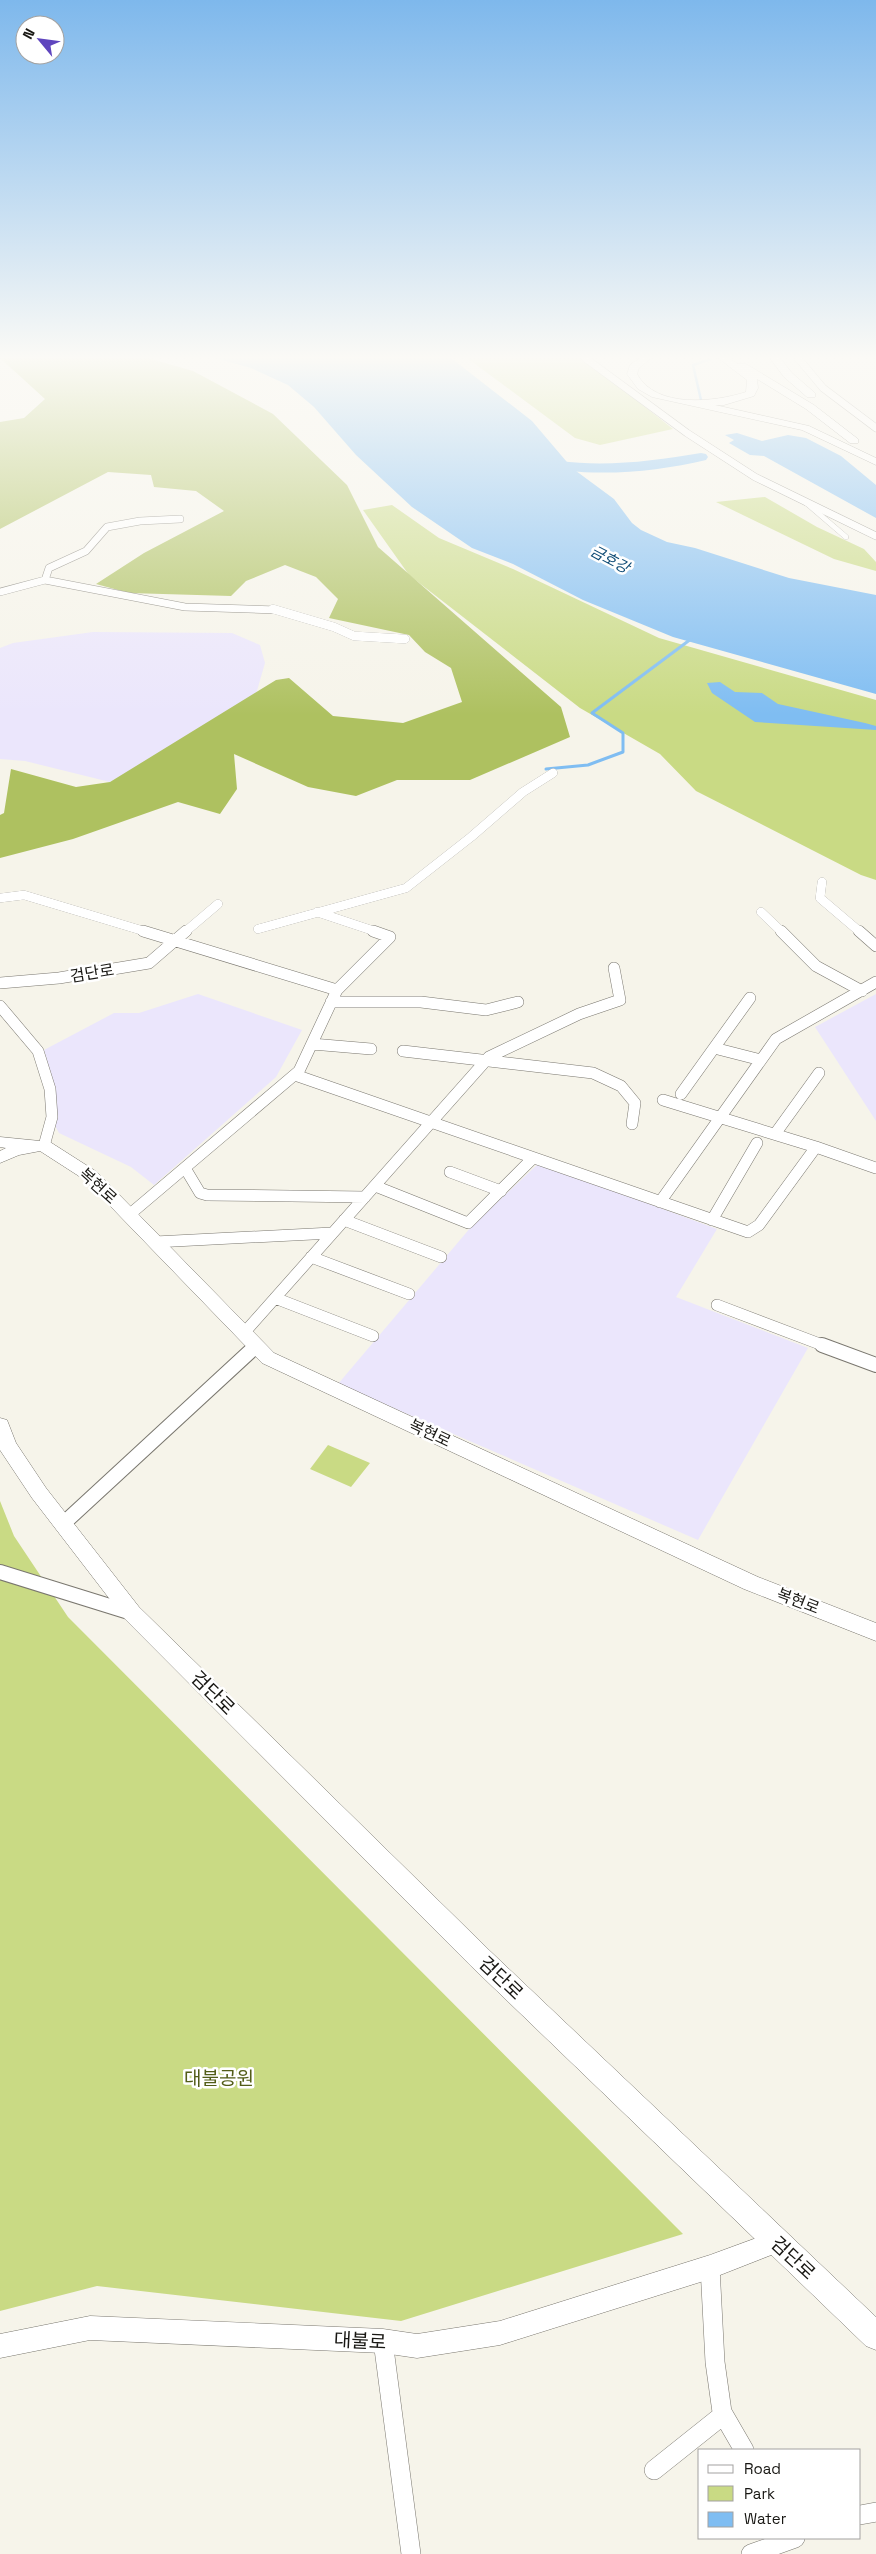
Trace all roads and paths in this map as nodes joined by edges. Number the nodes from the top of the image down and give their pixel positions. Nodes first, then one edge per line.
1 (758, 477) edge
2 (802, 500) junction
3 (180, 519) dead end
4 (876, 536) edge
5 (846, 537) dead end
6 (45, 580) junction
7 (0, 592) edge
8 (405, 639) dead end
9 (554, 773) dead end
10 (822, 882) dead end
11 (0, 898) edge
12 (218, 904) dead end
13 (317, 912) junction
14 (761, 912) dead end
15 (258, 929) dead end
16 (175, 941) junction
17 (876, 946) edge
18 (614, 968) dead end
19 (876, 982) edge
20 (0, 983) edge
21 (336, 990) junction
22 (862, 991) junction
23 (750, 998) dead end
24 (331, 1002) junction
25 (518, 1002) dead end
26 (0, 1006) edge
27 (312, 1044) junction
28 (714, 1048) junction
29 (371, 1049) dead end
30 (403, 1051) dead end
31 (761, 1060) junction
32 (484, 1062) junction
33 (819, 1073) dead end
34 (295, 1075) junction
35 (681, 1094) dead end
36 (663, 1100) dead end
37 (720, 1117) junction
38 (433, 1121) junction
39 (632, 1124) dead end
40 (775, 1134) junction
41 (0, 1142) edge
42 (757, 1143) dead end
43 (44, 1146) junction
44 (816, 1147) junction
45 (0, 1158) edge
46 (533, 1158) junction
47 (185, 1168) junction
48 (876, 1168) edge
49 (450, 1172) dead end
50 (374, 1186) junction
51 (501, 1191) junction
52 (365, 1197) junction
53 (660, 1202) junction
54 (129, 1215) junction
55 (344, 1220) junction
56 (712, 1220) junction
57 (332, 1233) junction
58 (155, 1242) junction
59 (441, 1256) dead end
60 (311, 1257) junction
61 (409, 1294) dead end
62 (275, 1298) junction
63 (717, 1305) dead end
64 (372, 1336) dead end
65 (250, 1339) junction
66 (876, 1365) edge
67 (0, 1425) edge
68 (63, 1524) junction
69 (0, 1572) edge
70 (132, 1613) junction
71 (876, 1632) edge
72 (776, 2242) junction
73 (710, 2267) junction
74 (876, 2336) edge
75 (383, 2341) junction
76 (0, 2346) edge
77 (723, 2415) junction
78 (743, 2449) edge
79 (654, 2470) dead end
80 (876, 2512) edge
81 (861, 2515) edge
82 (792, 2539) edge
83 (411, 2554) edge
84 (751, 2554) edge

1 - 2 street
2 - 4 street
2 - 5 street
3 - 6 street
6 - 7 street
6 - 8 street
9 - 13 street
10 - 17 street
11 - 16 street
12 - 16 street, 검단로
13 - 15 street
13 - 21 street
14 - 22 street
16 - 20 street, 검단로
16 - 21 street
18 - 32 street
19 - 22 street
21 - 24 street
22 - 31 street
23 - 28 street
24 - 25 street
24 - 27 street
26 - 43 street
27 - 29 street
27 - 34 street
28 - 31 street
28 - 35 street
30 - 32 street
31 - 37 street
32 - 38 street
32 - 39 street
33 - 40 street
34 - 38 street
34 - 47 street
36 - 37 street
37 - 40 street
37 - 53 street
38 - 46 street
38 - 50 street
40 - 44 street
41 - 43 main road, 복현로
42 - 56 street
43 - 45 main road
43 - 54 main road, 복현로
44 - 48 street
44 - 56 street
46 - 51 street
46 - 53 street
47 - 52 street
47 - 54 street
49 - 51 street
50 - 51 street
50 - 52 street
52 - 55 street
53 - 56 street
54 - 58 main road, 복현로
55 - 57 street
55 - 59 street
57 - 58 street
57 - 60 street
58 - 65 main road, 복현로
60 - 61 street
60 - 62 street
62 - 64 street
62 - 65 street
63 - 66 street
65 - 68 street
65 - 71 main road, 복현로
67 - 68 main road, 검단로
68 - 70 main road, 검단로
69 - 70 street, 검단로
70 - 72 main road, 검단로
72 - 73 street, 대불로
72 - 74 main road, 검단로
73 - 75 street, 대불로
73 - 77 street
75 - 76 street, 대불로
75 - 83 street
77 - 78 street
77 - 79 street
80 - 81 street
82 - 84 street

